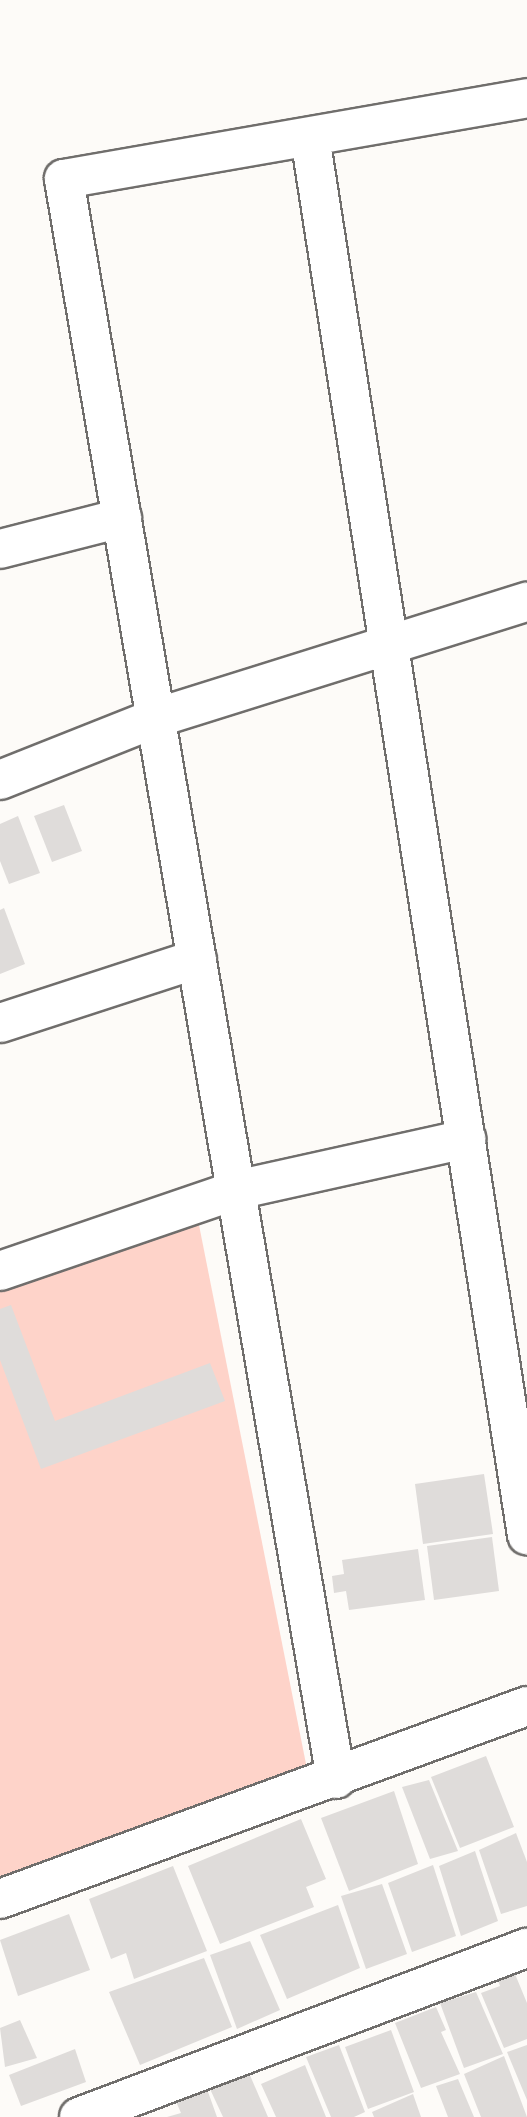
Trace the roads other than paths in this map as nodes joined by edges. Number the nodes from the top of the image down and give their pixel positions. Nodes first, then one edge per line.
1 (527, 98) edge
2 (310, 136) junction
3 (122, 517) junction
4 (0, 549) edge
5 (527, 602) edge
6 (388, 645) junction
7 (156, 718) junction
8 (0, 780) edge
9 (197, 959) junction
10 (0, 1023) edge
11 (466, 1139) junction
12 (236, 1190) junction
13 (0, 1271) edge
14 (527, 1535) edge
15 (527, 1706) edge
16 (336, 1779) junction
17 (0, 1899) edge
18 (527, 1948) edge
19 (99, 2114) edge

1 - 2 street
2 - 3 street
2 - 6 street
3 - 4 street
3 - 7 street
5 - 6 street
6 - 7 street
6 - 11 street
7 - 8 street
7 - 9 street
9 - 10 street
9 - 12 street
11 - 12 street
11 - 14 street
12 - 13 street
12 - 16 street
15 - 16 street
16 - 17 street
18 - 19 street

